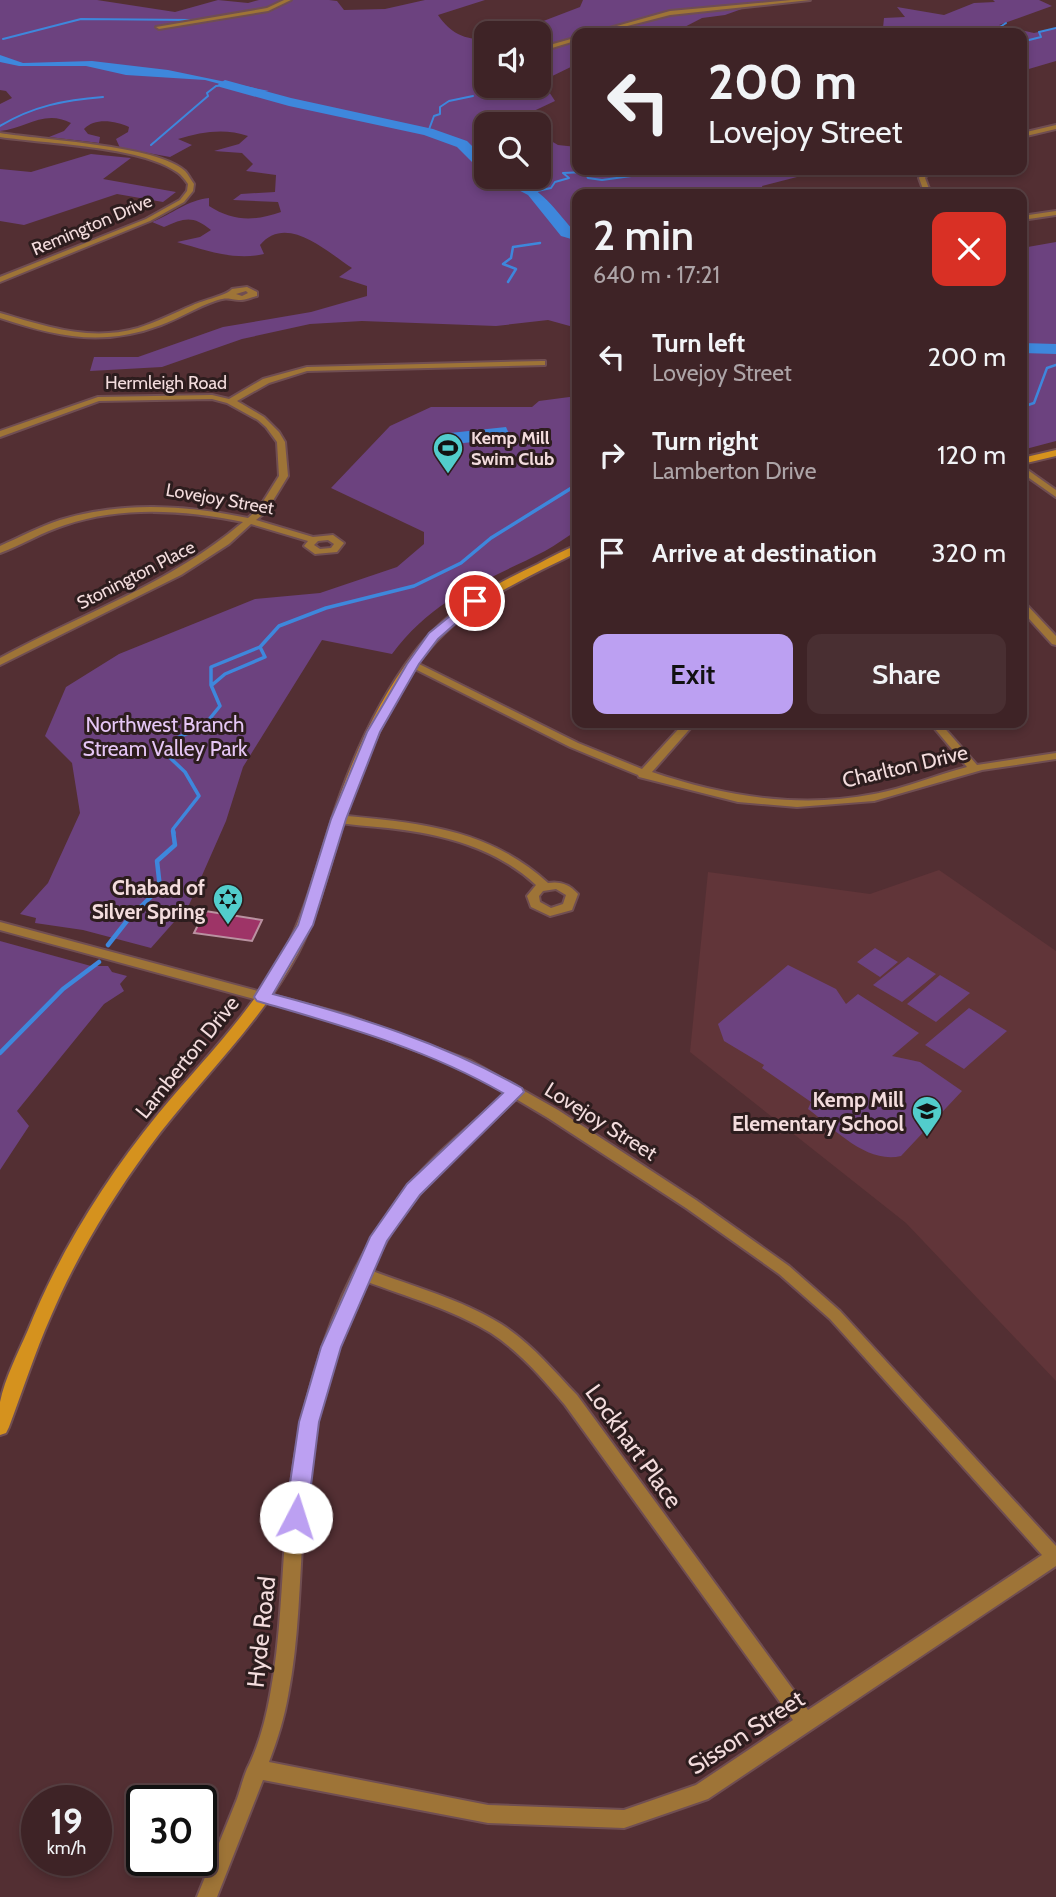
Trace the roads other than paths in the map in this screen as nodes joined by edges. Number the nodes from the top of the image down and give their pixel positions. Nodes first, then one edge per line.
1 (288, 0) edge
2 (807, 0) edge
3 (159, 27) dead end
4 (614, 28) edge
5 (572, 40) edge
6 (551, 46) edge
7 (1056, 127) edge
8 (1027, 134) edge
9 (0, 135) edge
10 (1056, 213) edge
11 (1027, 218) edge
12 (0, 280) edge
13 (232, 295) dead end
14 (0, 315) edge
15 (542, 363) dead end
16 (230, 402) junction
17 (0, 434) edge
18 (1056, 453) edge
19 (1027, 460) edge
20 (1027, 473) edge
21 (1056, 494) edge
22 (248, 522) junction
23 (313, 540) dead end
24 (0, 550) edge
25 (572, 551) edge
26 (1027, 610) edge
27 (1056, 642) edge
28 (0, 662) edge
29 (413, 664) junction
30 (685, 728) edge
31 (939, 728) edge
32 (1056, 756) edge
33 (974, 768) junction
34 (642, 775) junction
35 (338, 819) junction
36 (544, 886) dead end
37 (0, 926) edge
38 (263, 997) junction
39 (515, 1092) junction
40 (362, 1273) junction
41 (0, 1427) edge
42 (1055, 1556) edge
43 (806, 1723) junction
44 (256, 1769) junction
45 (207, 1897) edge

1 - 3 street
2 - 4 street
5 - 6 street
7 - 8 street
9 - 12 street, Remington Drive
10 - 11 street
13 - 14 street
15 - 16 street, Hermleigh Road
16 - 17 street, Hermleigh Road
16 - 22 street, Stonington Place
18 - 19 street
20 - 21 street
22 - 23 street, Lovejoy Street
22 - 24 street, Lovejoy Street
22 - 28 street, Stonington Place
25 - 29 street, Lamberton Drive
26 - 27 street
29 - 34 street, Charlton Drive
29 - 35 street, Lamberton Drive
30 - 34 street
31 - 33 street
32 - 33 street, Charlton Drive
33 - 34 street, Charlton Drive
35 - 36 street
35 - 38 street, Lamberton Drive
37 - 38 street, Lovejoy Street
38 - 39 street, Lovejoy Street
38 - 41 street, Lamberton Drive
39 - 40 street, Hyde Road
39 - 42 street, Lovejoy Street
40 - 43 street, Lockhart Place
40 - 44 street, Hyde Road
42 - 43 street, Sisson Street
43 - 44 street, Sisson Street
44 - 45 street, Hyde Road

